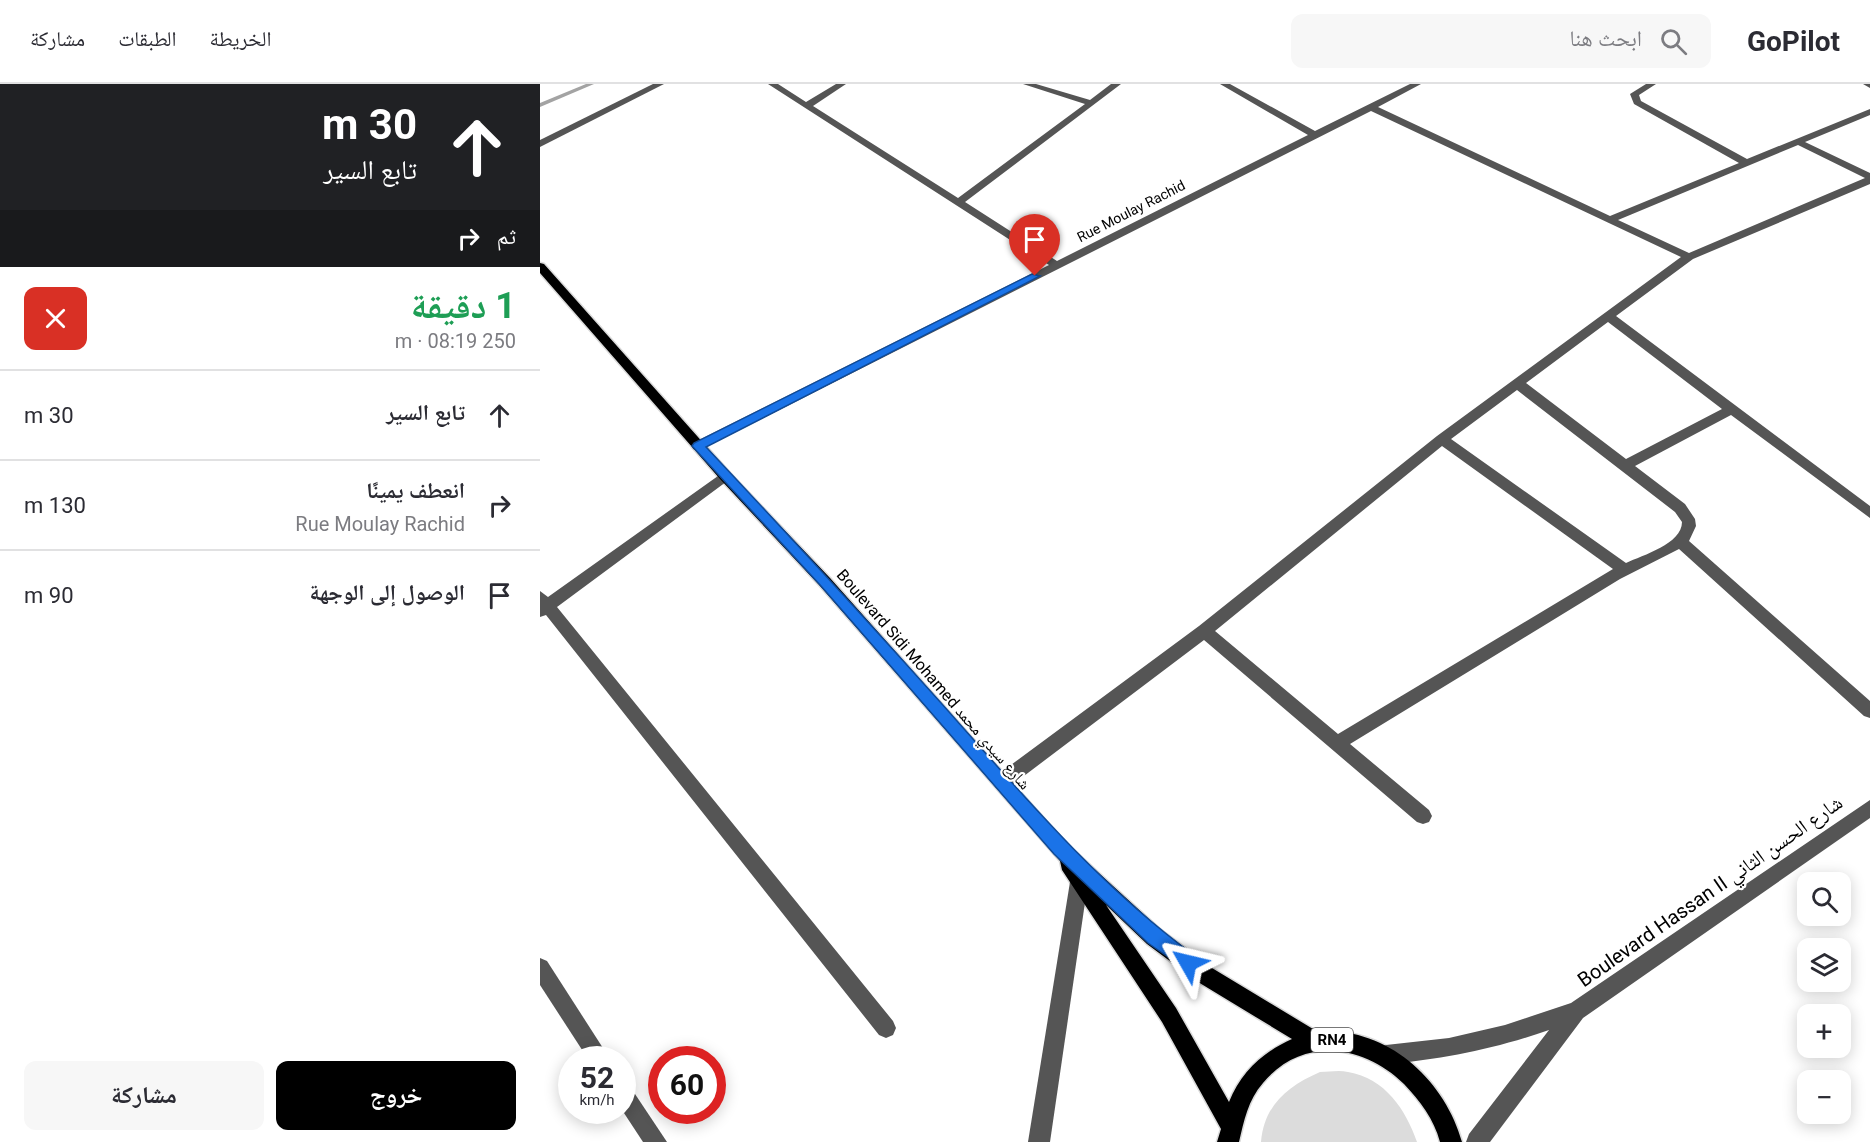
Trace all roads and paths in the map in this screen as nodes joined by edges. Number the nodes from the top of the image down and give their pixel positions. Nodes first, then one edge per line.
1 (660, 84) edge
2 (772, 84) edge
3 (842, 84) edge
4 (1028, 84) edge
5 (1116, 84) edge
6 (1224, 84) edge
7 (1417, 84) edge
8 (1652, 84) edge
9 (1092, 103) junction
10 (806, 106) junction
11 (1371, 107) junction
12 (1870, 112) edge
13 (1315, 135) junction
14 (1798, 142) junction
15 (540, 144) edge
16 (1745, 162) junction
17 (1870, 178) edge
18 (958, 203) junction
19 (1609, 220) junction
20 (1689, 257) junction
21 (1057, 266) junction
22 (543, 274) edge
23 (1608, 317) junction
24 (1517, 383) junction
25 (1730, 410) junction
26 (1442, 440) junction
27 (698, 446) junction
28 (1626, 465) junction
29 (725, 476) junction
30 (1870, 513) edge
31 (1679, 541) junction
32 (1624, 569) junction
33 (542, 605) edge
34 (1204, 631) junction
35 (1870, 711) edge
36 (1337, 743) junction
37 (1002, 782) junction
38 (1870, 808) edge
39 (1423, 816) dead end
40 (1059, 848) junction
41 (1079, 882) junction
42 (540, 968) edge
43 (1576, 1011) junction
44 (886, 1028) dead end
45 (1313, 1040) junction
46 (591, 1046) edge
47 (1386, 1055) junction
48 (636, 1113) edge
49 (1229, 1133) edge
50 (656, 1142) edge
51 (1039, 1142) edge
52 (1451, 1142) edge
53 (1477, 1142) edge

1 - 15 street
2 - 10 street
3 - 10 street
4 - 9 street
5 - 9 street
6 - 13 street
7 - 11 street, Rue Moulay Rachid
8 - 16 street
9 - 18 street
10 - 18 street
11 - 13 street, Rue Moulay Rachid
11 - 19 street
12 - 14 street
13 - 21 street, Rue Moulay Rachid
14 - 16 street
14 - 17 street
16 - 19 street
17 - 20 street
18 - 21 street
19 - 20 street
20 - 23 street
21 - 27 street, Rue Moulay Rachid
22 - 27 main road, Boulevard Sidi Mohamed شارع سيدي محمد / RN4
23 - 24 street
23 - 25 street
24 - 26 street
24 - 28 street
25 - 28 street
25 - 30 street
26 - 32 street
26 - 34 street
27 - 29 main road, Boulevard Sidi Mohamed شارع سيدي محمد / RN4
28 - 31 street
29 - 33 street
29 - 37 main road, Boulevard Sidi Mohamed شارع سيدي محمد / RN4
31 - 32 street
31 - 35 street
32 - 36 street
33 - 44 street
34 - 36 street
34 - 37 street
36 - 39 street
37 - 40 main road, Boulevard Sidi Mohamed شارع سيدي محمد / RN4
38 - 43 street, Boulevard Hassan II شارع الحسن الثاني
40 - 41 main road, RN4
40 - 45 main road, RN4
41 - 49 main road, RN4
41 - 51 street
42 - 46 street
43 - 47 street
43 - 53 street
45 - 47 main road, RN4
45 - 49 main road, RN4
47 - 52 main road, RN4
48 - 50 street

